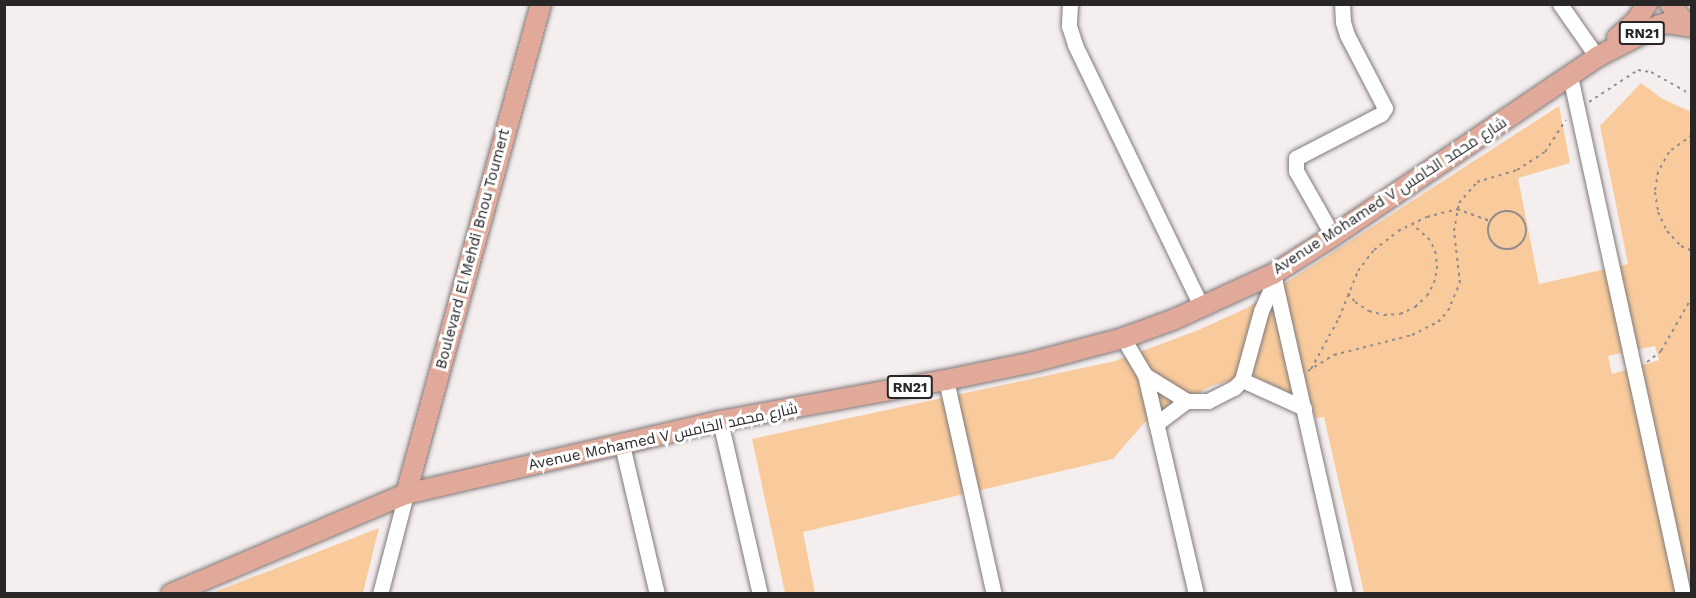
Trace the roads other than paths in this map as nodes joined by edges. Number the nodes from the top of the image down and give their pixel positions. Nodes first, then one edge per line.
1 (541, 4) edge
2 (1070, 4) edge
3 (1342, 4) edge
4 (1560, 4) edge
5 (1647, 4) edge
6 (1670, 4) edge
7 (1692, 26) edge
8 (1597, 57) junction
9 (1570, 76) junction
10 (1333, 236) junction
11 (1274, 277) junction
12 (1202, 308) junction
13 (1123, 338) junction
14 (1145, 375) junction
15 (1242, 380) junction
16 (946, 381) junction
17 (1187, 400) junction
18 (1304, 408) junction
19 (720, 421) junction
20 (1156, 424) junction
21 (622, 445) junction
22 (406, 494) junction
23 (171, 594) edge
24 (380, 594) edge
25 (657, 594) edge
26 (760, 594) edge
27 (994, 594) edge
28 (1196, 594) edge
29 (1345, 594) edge
30 (1683, 594) edge

1 - 22 main road, Boulevard El Mehdi Bnou Toumert
2 - 12 street
3 - 10 street
4 - 8 street
5 - 8 main road, RN21
6 - 7 main road, RN21
7 - 8 main road, RN21
8 - 9 main road, Avenue Mohamed V شارع محمد الخامس / RN21
9 - 10 main road, Avenue Mohamed V شارع محمد الخامس / RN21
9 - 30 street
10 - 11 main road, Avenue Mohamed V شارع محمد الخامس / RN21
11 - 12 main road, Avenue Mohamed V شارع محمد الخامس / RN21
11 - 15 street
11 - 18 street
12 - 13 main road, Avenue Mohamed V شارع محمد الخامس / RN21
13 - 14 street
13 - 16 main road, Avenue Mohamed V شارع محمد الخامس / RN21
14 - 17 street
14 - 20 street
15 - 17 street
15 - 18 street
16 - 19 main road, Avenue Mohamed V شارع محمد الخامس / RN21
16 - 27 street
17 - 20 street
18 - 29 street
19 - 21 main road, Avenue Mohamed V شارع محمد الخامس / RN21
19 - 26 street
20 - 28 street
21 - 22 main road, Avenue Mohamed V شارع محمد الخامس / RN21
21 - 25 street
22 - 23 main road, Avenue Mohamed V شارع محمد الخامس / RN21
22 - 24 street

